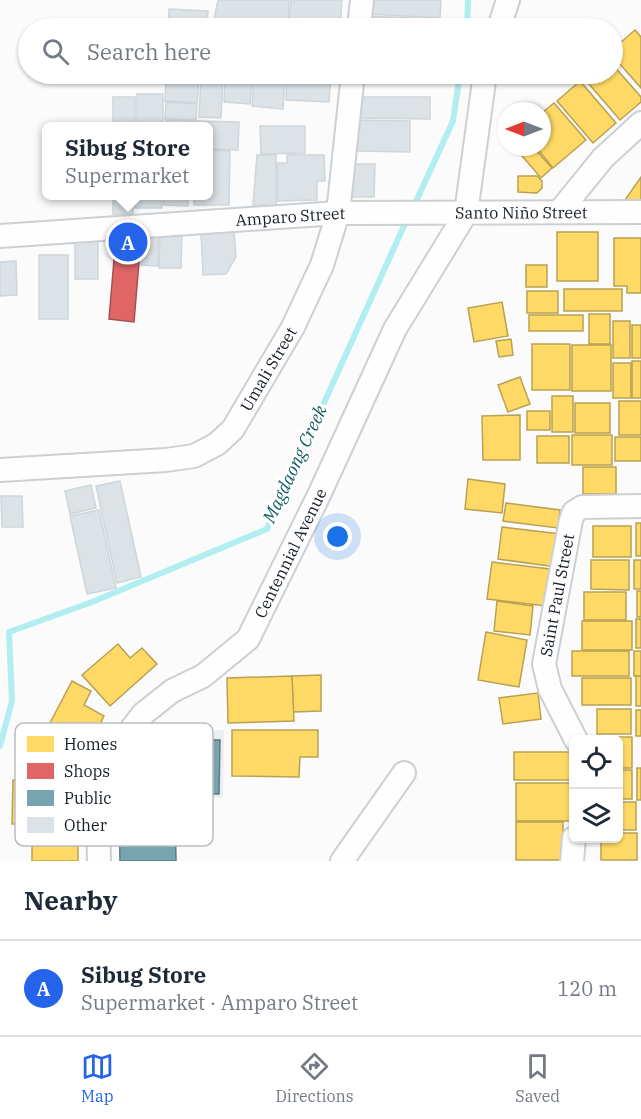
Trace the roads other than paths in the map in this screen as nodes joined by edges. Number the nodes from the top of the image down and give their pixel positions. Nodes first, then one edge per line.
1 (362, 0) edge
2 (508, 0) edge
3 (360, 18) edge
4 (502, 18) edge
5 (352, 84) edge
6 (483, 84) edge
7 (641, 123) edge
8 (560, 211) junction
9 (641, 212) edge
10 (338, 213) junction
11 (401, 213) joint
12 (456, 213) junction
13 (0, 236) edge
14 (0, 470) edge
15 (641, 506) edge
16 (136, 723) edge
17 (573, 735) edge
18 (404, 773) dead end
19 (574, 843) edge
20 (99, 846) edge
21 (99, 861) edge
22 (342, 861) edge
23 (572, 861) edge

1 - 3 street
2 - 4 street
5 - 10 street, Umali Street
6 - 12 street
7 - 8 street
8 - 9 street, Santo Niño Street
8 - 12 street, Santo Niño Street
10 - 11 street, Amparo Street
10 - 13 street, Amparo Street
10 - 14 street, Umali Street
11 - 12 street, Santo Niño Street
12 - 16 street, Centennial Avenue
15 - 17 street, Saint Paul Street
18 - 22 street
19 - 23 street
20 - 21 street, Centennial Avenue

